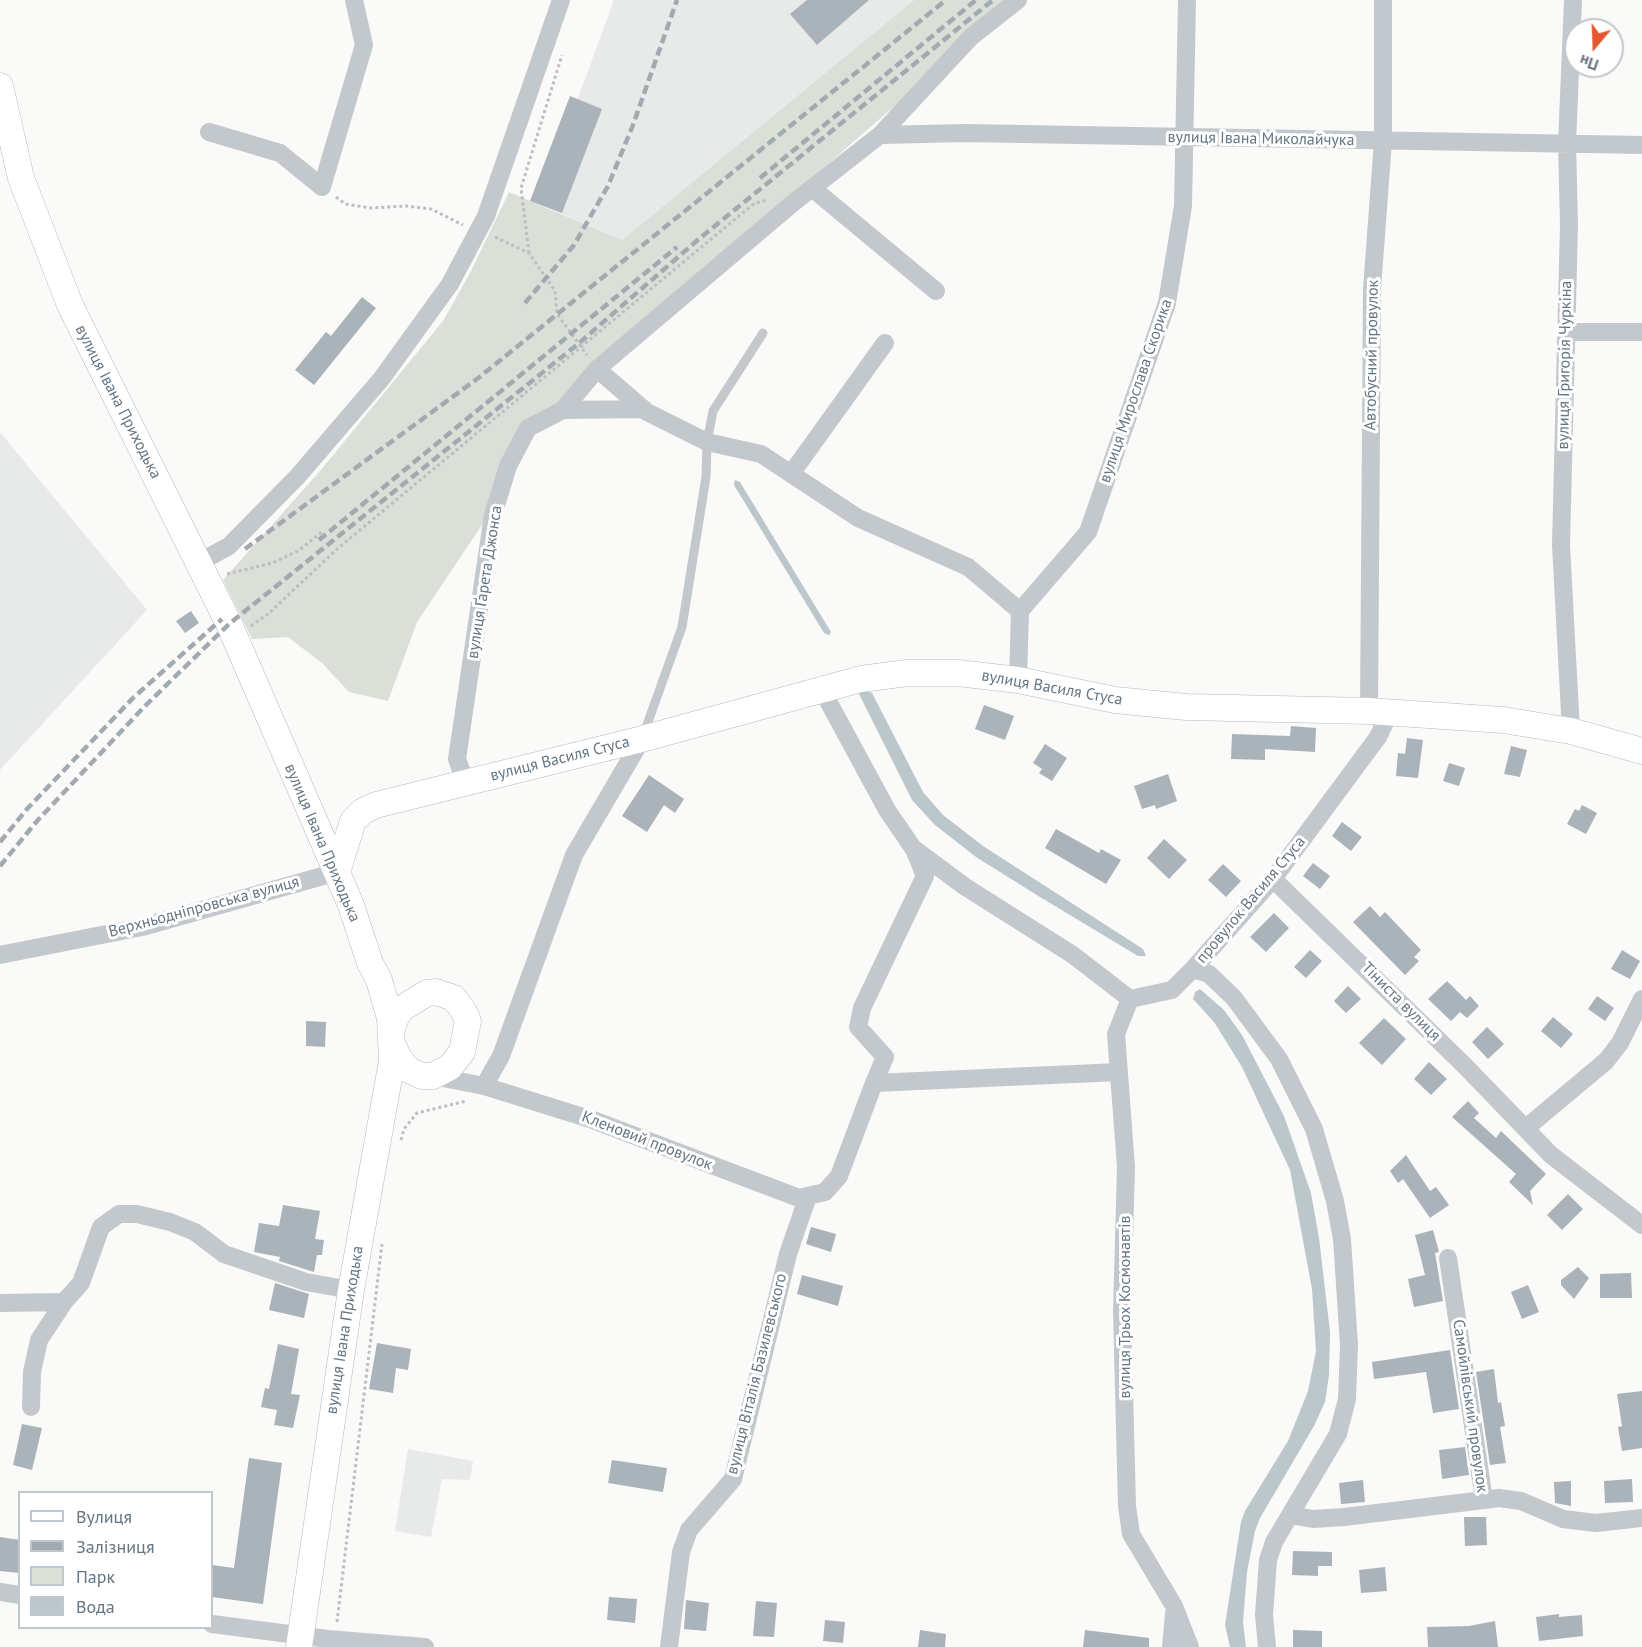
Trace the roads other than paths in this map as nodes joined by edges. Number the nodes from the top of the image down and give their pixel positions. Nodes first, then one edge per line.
1 (354, 0) edge
2 (561, 0) edge
3 (1018, 0) edge
4 (1187, 0) edge
5 (1383, 0) edge
6 (1573, 0) edge
7 (0, 86) edge
8 (210, 132) dead end
9 (880, 135) junction
10 (1183, 138) junction
11 (1383, 141) junction
12 (1567, 144) junction
13 (1642, 146) edge
14 (812, 188) junction
15 (936, 291) dead end
16 (1566, 332) junction
17 (1642, 332) edge
18 (763, 333) dead end
19 (885, 343) dead end
20 (597, 369) junction
21 (644, 409) junction
22 (563, 410) junction
23 (707, 442) junction
24 (791, 474) junction
25 (201, 569) junction
26 (1020, 611) junction
27 (1018, 680) junction
28 (828, 688) junction
29 (1380, 712) junction
30 (1571, 731) junction
31 (642, 739) junction
32 (1642, 751) edge
33 (466, 783) junction
34 (913, 848) junction
35 (337, 872) junction
36 (1273, 879) junction
37 (0, 955) edge
38 (1193, 969) junction
39 (379, 980) junction
40 (418, 997) junction
41 (1130, 999) junction
42 (1642, 999) edge
43 (391, 1038) junction
44 (1119, 1072) junction
45 (427, 1076) junction
46 (874, 1083) junction
47 (479, 1093) junction
48 (381, 1117) junction
49 (1526, 1128) junction
50 (808, 1196) junction
51 (1642, 1225) edge
52 (1449, 1258) dead end
53 (351, 1290) junction
54 (64, 1302) junction
55 (0, 1303) edge
56 (31, 1407) dead end
57 (1484, 1500) junction
58 (1290, 1515) junction
59 (1642, 1518) edge
60 (0, 1592) edge
61 (18, 1595) edge
62 (1174, 1606) junction
63 (213, 1624) edge
64 (300, 1641) edge
65 (425, 1647) edge
66 (669, 1647) edge
67 (1171, 1647) edge
68 (1190, 1647) edge
69 (1267, 1647) edge

1 - 8 street
2 - 25 street
3 - 9 street, вулиця Ґарета Джонса
4 - 10 street, вулиця Мирослава Скорика
5 - 11 street, Автобусний провулок
6 - 12 street, вулиця Григорія Чуркіна
7 - 25 main road, вулиця Івана Приходька
9 - 10 street, вулиця Івана Миколайчука
9 - 14 street, вулиця Ґарета Джонса
10 - 11 street, вулиця Івана Миколайчука
10 - 26 street, вулиця Мирослава Скорика
11 - 12 street, вулиця Івана Миколайчука
11 - 29 street, Автобусний провулок
12 - 13 street, вулиця Івана Миколайчука
12 - 16 street, вулиця Григорія Чуркіна
14 - 15 street
14 - 20 street, вулиця Ґарета Джонса
16 - 17 street
16 - 30 street, вулиця Григорія Чуркіна
18 - 23 lane
19 - 24 street
20 - 21 street
20 - 22 street, вулиця Ґарета Джонса
21 - 22 street
21 - 23 street
22 - 33 street, вулиця Ґарета Джонса
23 - 24 street
23 - 31 lane
24 - 26 street
25 - 35 main road, вулиця Івана Приходька
26 - 27 street
27 - 28 main road, вулиця Василя Стуса
27 - 29 main road, вулиця Василя Стуса
28 - 31 main road, вулиця Василя Стуса
28 - 34 street
29 - 30 main road, вулиця Василя Стуса
29 - 36 street, провулок Василя Стуса
30 - 32 main road, вулиця Василя Стуса
31 - 33 main road, вулиця Василя Стуса
31 - 47 street
33 - 35 main road, вулиця Василя Стуса
34 - 41 street
34 - 46 street
35 - 37 street, Верхньодніпровська вулиця
35 - 39 main road, вулиця Івана Приходька
36 - 38 street, провулок Василя Стуса
36 - 49 street, Тіниста вулиця
38 - 41 street, провулок Василя Стуса
38 - 58 street
39 - 40 main road
39 - 43 main road, вулиця Івана Приходька
40 - 43 main road
40 - 45 main road
41 - 44 street, вулиця Трьох Космонавтів
42 - 49 street
43 - 45 main road
43 - 48 main road, вулиця Івана Приходька
44 - 46 street
44 - 62 street, вулиця Трьох Космонавтів
45 - 47 street, Кленовий провулок
45 - 48 main road
46 - 50 street
47 - 50 street, Кленовий провулок
48 - 53 main road, вулиця Івана Приходька
49 - 51 street, Тіниста вулиця
50 - 66 street, вулиця Віталія Базилевського
52 - 57 street, Самойлівський провулок
53 - 54 street
53 - 64 main road, вулиця Івана Приходька
54 - 55 street
54 - 56 street
57 - 58 street
57 - 59 street, Самойлівський провулок
58 - 69 street
60 - 61 street
62 - 67 street
62 - 68 street, вулиця Трьох Космонавтів
63 - 64 street
64 - 65 street

